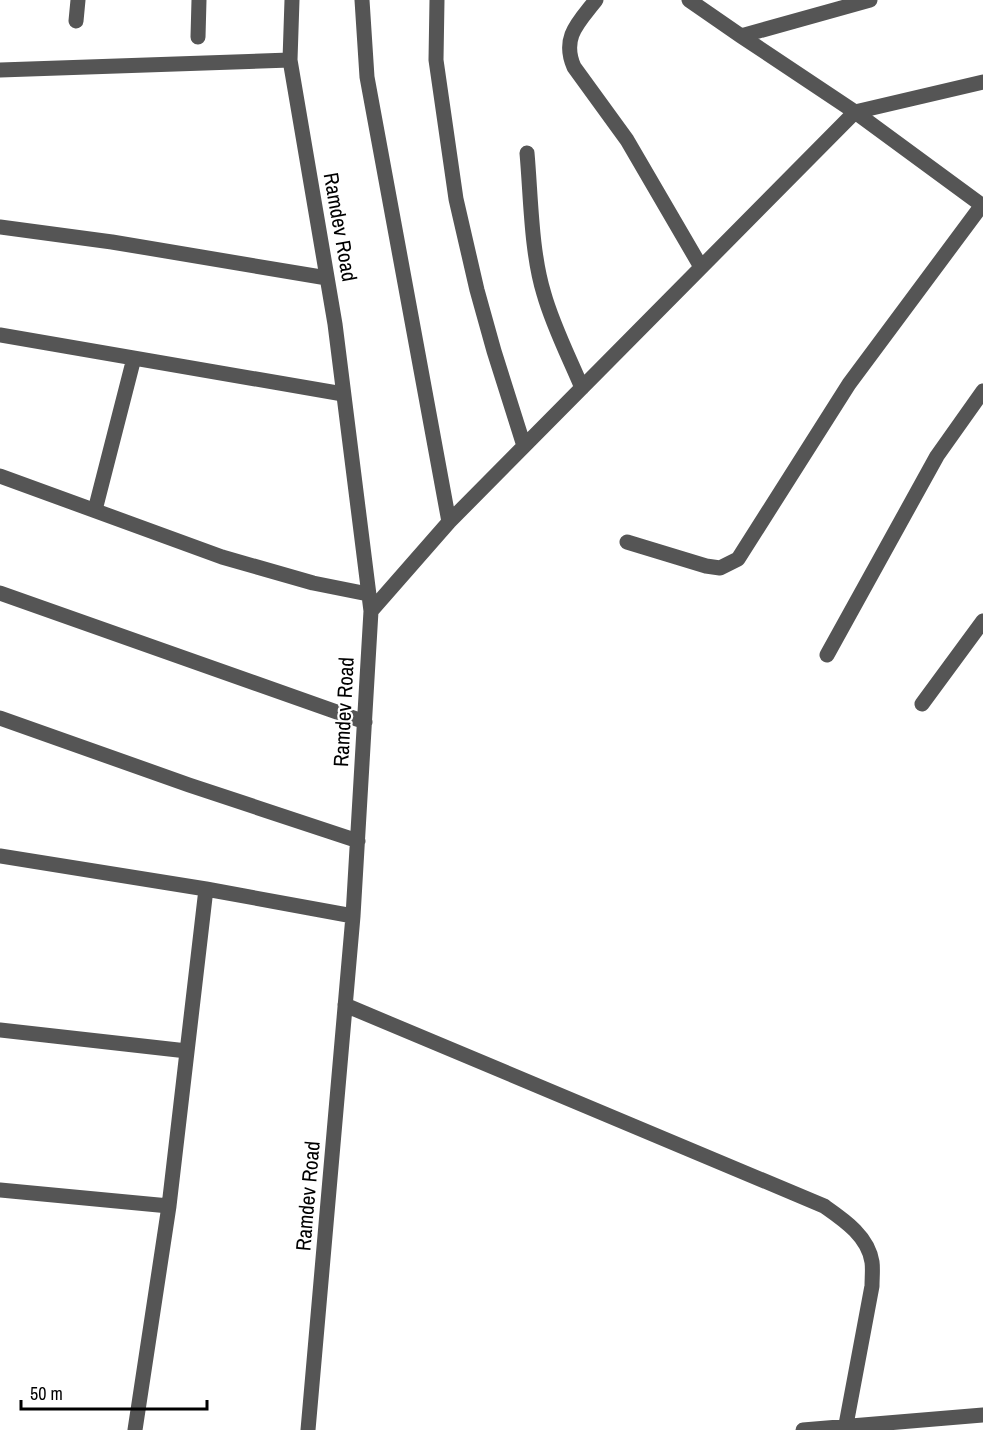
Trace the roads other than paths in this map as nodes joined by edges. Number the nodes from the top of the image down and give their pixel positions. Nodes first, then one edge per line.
1 (78, 0) edge
2 (199, 0) edge
3 (291, 0) edge
4 (362, 0) edge
5 (436, 0) edge
6 (596, 0) edge
7 (689, 0) edge
8 (870, 0) edge
9 (76, 21) dead end
10 (741, 36) junction
11 (198, 37) dead end
12 (290, 60) junction
13 (0, 70) edge
14 (983, 82) edge
15 (855, 112) junction
16 (527, 153) dead end
17 (982, 206) edge
18 (0, 227) edge
19 (701, 267) junction
20 (327, 278) junction
21 (0, 335) edge
22 (134, 357) junction
23 (582, 388) junction
24 (983, 391) edge
25 (343, 394) junction
26 (524, 446) junction
27 (0, 476) edge
28 (95, 510) junction
29 (449, 522) junction
30 (627, 542) dead end
31 (0, 594) edge
32 (368, 594) junction
33 (371, 611) junction
34 (983, 621) edge
35 (827, 655) dead end
36 (922, 704) dead end
37 (0, 717) edge
38 (365, 722) junction
39 (358, 841) junction
40 (0, 856) edge
41 (206, 889) junction
42 (353, 916) junction
43 (345, 1005) junction
44 (0, 1030) edge
45 (187, 1051) junction
46 (0, 1190) edge
47 (169, 1206) junction
48 (983, 1415) edge
49 (845, 1428) edge
50 (135, 1430) edge
51 (308, 1430) edge
52 (803, 1430) edge

1 - 9 street
2 - 11 street
3 - 12 street, Ramdev Road
4 - 29 street
5 - 26 street
6 - 19 street
7 - 10 street
8 - 10 street
10 - 15 street
12 - 13 street
12 - 20 street, Ramdev Road
14 - 15 street
15 - 17 street
15 - 19 street
16 - 23 street
17 - 30 street
18 - 20 street
19 - 23 street
20 - 25 street, Ramdev Road
21 - 22 street
22 - 25 street
22 - 28 street
23 - 26 street
24 - 35 street
25 - 32 street, Ramdev Road
26 - 29 street
27 - 28 street
28 - 32 street
29 - 33 street
31 - 38 street
32 - 33 street, Ramdev Road
33 - 38 street, Ramdev Road
34 - 36 street
37 - 39 street
38 - 39 street, Ramdev Road
39 - 42 street, Ramdev Road
40 - 41 street
41 - 42 street
41 - 45 street
42 - 43 street, Ramdev Road
43 - 49 street
43 - 51 street, Ramdev Road
44 - 45 street
45 - 47 street
46 - 47 street
47 - 50 street
48 - 49 street
49 - 52 street

